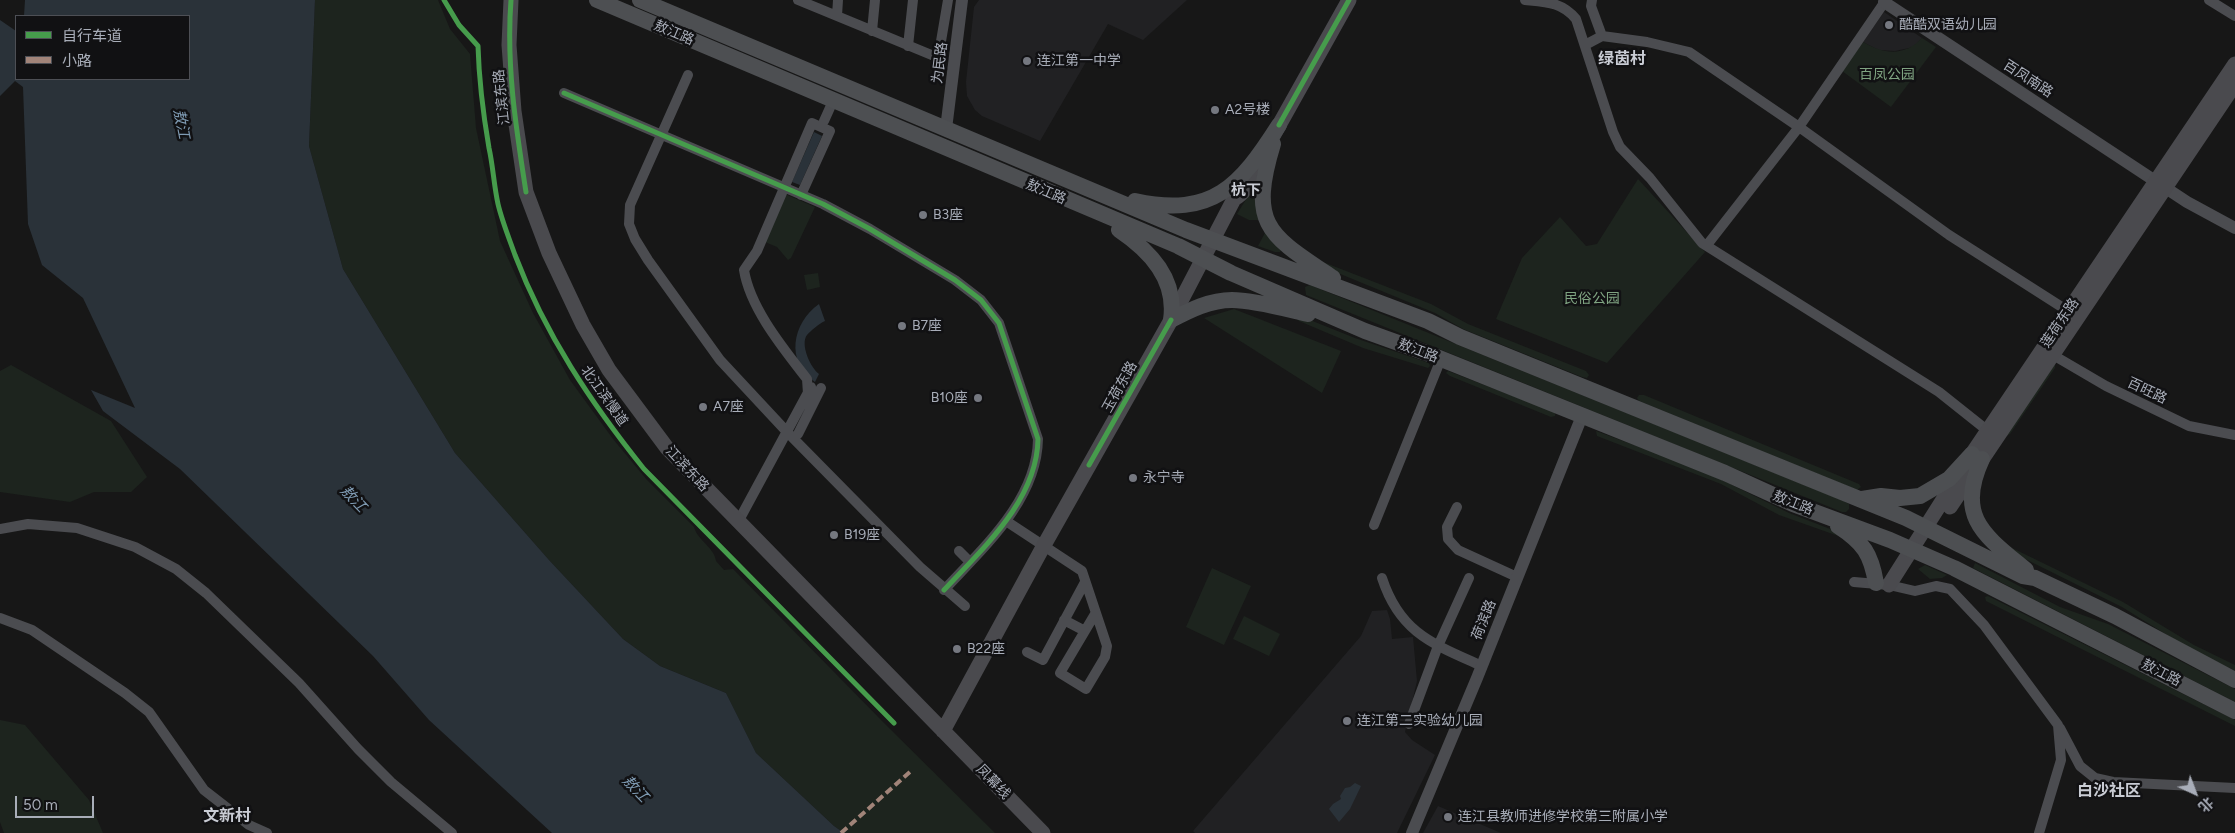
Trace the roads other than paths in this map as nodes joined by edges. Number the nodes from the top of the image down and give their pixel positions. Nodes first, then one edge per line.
1 (511, 0) edge
2 (597, 0) edge
3 (640, 0) edge
4 (798, 0) edge
5 (838, 0) edge
6 (875, 0) edge
7 (912, 0) edge
8 (948, 0) edge
9 (962, 0) edge
10 (1349, 0) edge
11 (1525, 0) edge
12 (1592, 0) edge
13 (2209, 0) edge
14 (1885, 1) edge
15 (837, 16) junction
16 (2235, 16) edge
17 (872, 31) junction
18 (1602, 36) junction
19 (1585, 45) junction
20 (908, 46) junction
21 (2235, 64) edge
22 (688, 75) dead end
23 (2235, 84) edge
24 (564, 93) dead end
25 (833, 101) junction
26 (1279, 124) junction
27 (822, 125) junction
28 (1799, 127) junction
29 (946, 129) junction
30 (660, 135) junction
31 (2161, 184) junction
32 (784, 188) junction
33 (1098, 192) junction
34 (1232, 194) junction
35 (801, 195) junction
36 (1090, 210) junction
37 (2235, 228) edge
38 (1213, 238) junction
39 (1707, 245) junction
40 (1203, 259) junction
41 (1308, 276) junction
42 (1349, 289) junction
43 (1295, 301) junction
44 (2068, 311) junction
45 (1335, 319) junction
46 (1171, 320) junction
47 (2053, 356) junction
48 (1441, 359) junction
49 (1582, 416) junction
50 (1988, 430) junction
51 (2235, 435) edge
52 (793, 436) junction
53 (820, 456) dead end
54 (1977, 456) junction
55 (1862, 499) junction
56 (1457, 507) dead end
57 (1822, 515) junction
58 (1006, 521) junction
59 (738, 522) junction
60 (1374, 524) dead end
61 (1850, 524) junction
62 (0, 529) edge
63 (1930, 530) junction
64 (1043, 547) junction
65 (959, 551) dead end
66 (1916, 551) junction
67 (970, 562) junction
68 (1518, 577) junction
69 (1382, 578) dead end
70 (1469, 578) dead end
71 (2035, 578) junction
72 (1085, 582) junction
73 (1854, 582) dead end
74 (1888, 585) junction
75 (944, 590) junction
76 (965, 606) dead end
77 (1096, 614) junction
78 (0, 618) edge
79 (1064, 620) junction
80 (1085, 631) junction
81 (1438, 646) junction
82 (1027, 652) dead end
83 (1482, 666) junction
84 (2235, 680) edge
85 (2235, 711) edge
86 (1409, 724) dead end
87 (2058, 725) junction
88 (942, 731) junction
89 (2235, 788) edge
90 (266, 833) edge
91 (452, 833) edge
92 (1043, 833) edge
93 (1412, 833) edge
94 (2039, 833) edge

1 - 59 main road, 江滨东路
2 - 25 main road, 敖江路
3 - 29 main road, 敖江路
4 - 15 street
5 - 15 street
6 - 17 street
7 - 20 street
8 - 20 street
9 - 29 street, 为民路
10 - 26 main road
11 - 19 street
12 - 18 street
13 - 16 street
14 - 28 street
14 - 31 street, 百凤南路
15 - 17 street
17 - 20 street
18 - 19 street
18 - 28 street
19 - 39 street
21 - 31 main road, 莲荷东路
22 - 30 street
23 - 31 main road, 莲荷东路
24 - 30 street
25 - 27 street
25 - 36 main road, 敖江路
26 - 34 main road
26 - 42 main road
27 - 32 street
27 - 35 street
28 - 39 street
28 - 44 street
29 - 33 main road, 敖江路
30 - 32 street
30 - 52 street
31 - 37 street, 百凤南路
31 - 44 main road, 莲荷东路
31 - 47 main road, 莲荷东路
32 - 35 street
32 - 52 street
33 - 34 main road
33 - 38 main road, 敖江路
34 - 38 main road, 玉荷东路
35 - 58 street
36 - 40 main road, 敖江路
36 - 46 main road
38 - 40 main road, 玉荷东路
38 - 41 main road, 敖江路
39 - 50 street
40 - 43 main road, 敖江路
40 - 46 main road, 玉荷东路
41 - 42 main road, 敖江路
41 - 43 main road
42 - 55 main road, 敖江路
43 - 45 main road, 敖江路
44 - 50 main road, 莲荷东路
45 - 46 main road
45 - 48 main road, 敖江路
46 - 64 main road, 玉荷东路
47 - 51 street, 百旺路
47 - 54 main road, 莲荷东路
48 - 49 main road, 敖江路
48 - 60 street
49 - 57 main road, 敖江路
49 - 68 street, 荷滨路
50 - 54 main road, 莲荷东路
52 - 53 street
52 - 59 street
52 - 75 street
54 - 55 main road
54 - 63 main road, 莲荷东路
54 - 71 main road
55 - 61 main road
55 - 63 main road, 敖江路
56 - 68 street
57 - 61 main road, 敖江路
57 - 74 main road
58 - 64 street
58 - 67 street
59 - 88 main road, 江滨东路
61 - 66 main road, 敖江路
62 - 91 street
63 - 66 main road, 莲荷东路
63 - 71 main road, 敖江路
64 - 72 street
64 - 88 main road, 玉荷东路
65 - 67 street
66 - 74 main road, 莲荷东路
66 - 85 main road, 敖江路
67 - 75 street
68 - 83 street, 荷滨路
69 - 81 street
70 - 81 street
71 - 84 main road, 敖江路
72 - 77 street
72 - 79 street
73 - 74 street
74 - 87 street
75 - 76 street
77 - 80 street
77 - 80 street
78 - 90 street
79 - 80 street
79 - 82 street
81 - 83 street
81 - 86 street
83 - 93 street, 荷滨路
87 - 89 street
87 - 94 street
88 - 92 main road, 凤幕线

